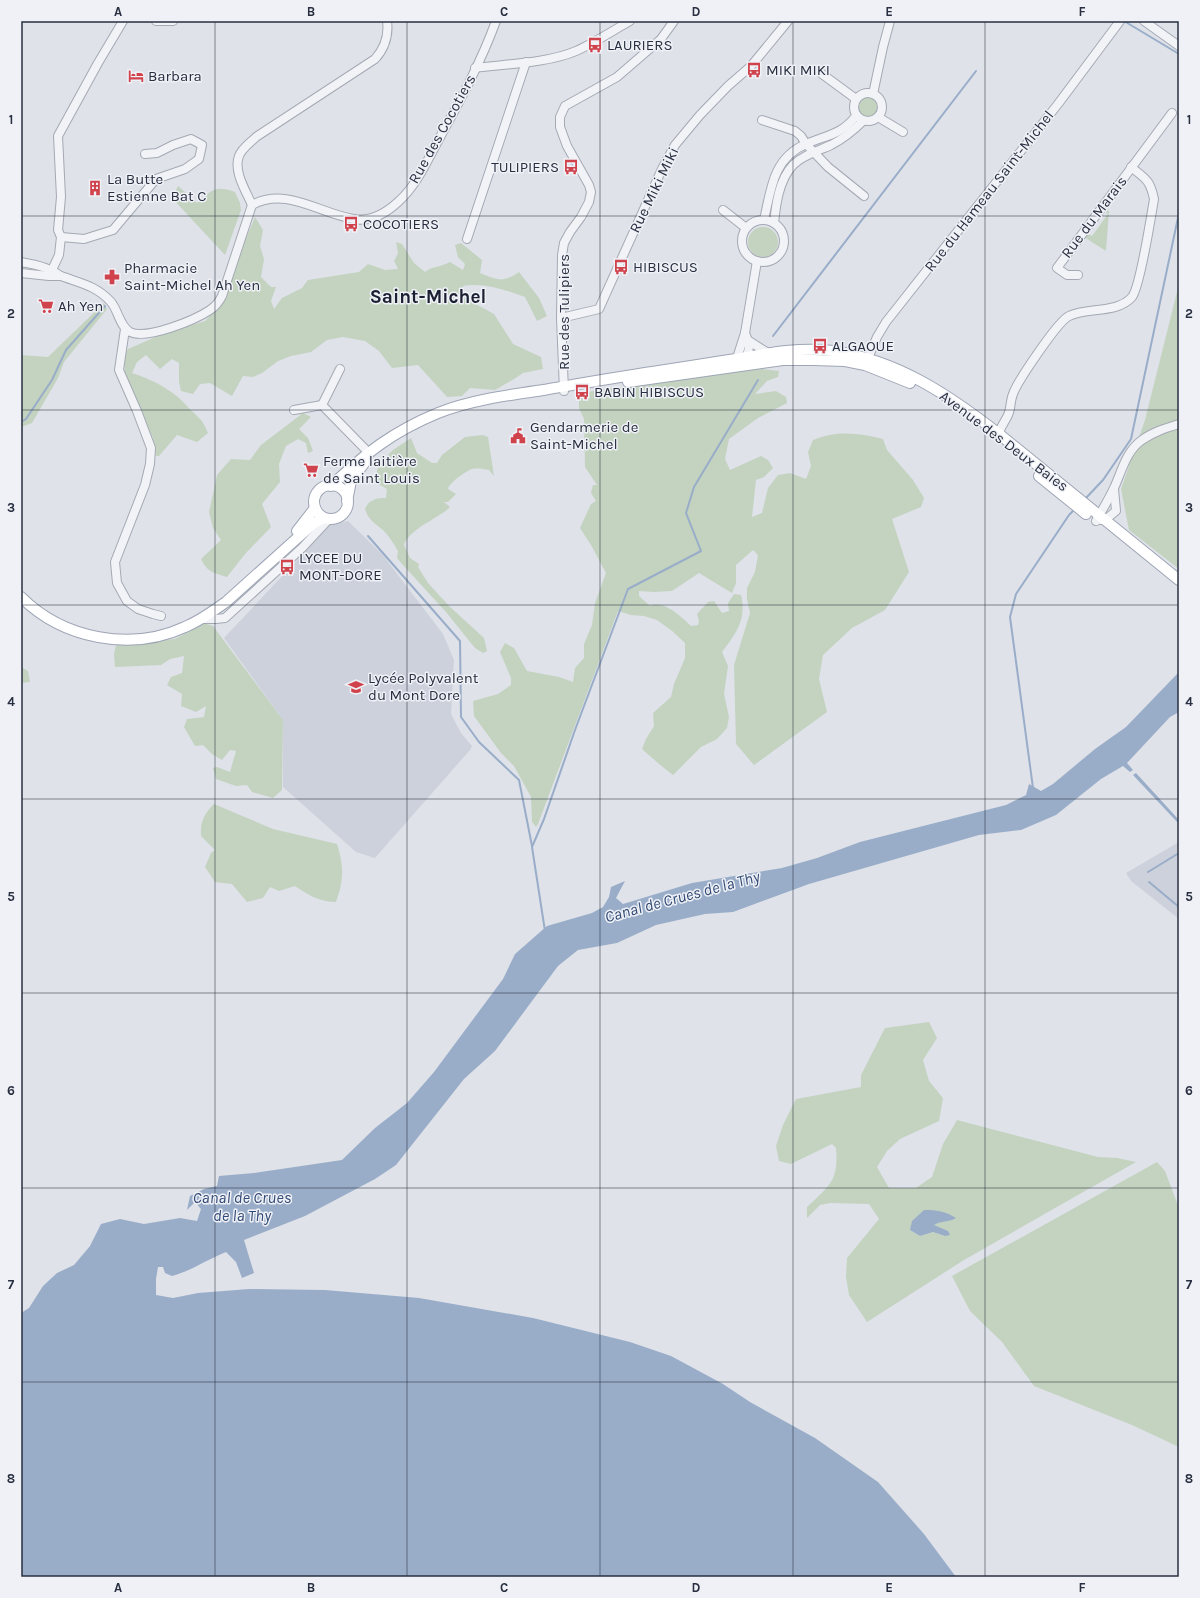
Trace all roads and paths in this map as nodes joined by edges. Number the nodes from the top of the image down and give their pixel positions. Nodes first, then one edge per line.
1 (123, 21) edge
2 (156, 21) edge
3 (173, 21) edge
4 (387, 21) edge
5 (496, 21) edge
6 (630, 21) edge
7 (674, 21) edge
8 (788, 21) edge
9 (890, 21) edge
10 (1144, 21) edge
11 (1119, 22) edge
12 (1179, 46) edge
13 (526, 62) junction
14 (475, 68) junction
15 (822, 74) dead end
16 (873, 94) junction
17 (856, 99) junction
18 (1172, 113) dead end
19 (878, 117) junction
20 (859, 118) junction
21 (762, 120) dead end
22 (903, 132) dead end
23 (806, 144) junction
24 (814, 152) junction
25 (145, 154) dead end
26 (1131, 167) junction
27 (864, 196) dead end
28 (252, 205) junction
29 (723, 210) dead end
30 (764, 220) junction
31 (774, 223) junction
32 (746, 228) junction
33 (61, 237) junction
34 (467, 239) dead end
35 (757, 261) junction
36 (21, 262) edge
37 (52, 270) junction
38 (21, 273) edge
39 (1078, 275) dead end
40 (60, 276) junction
41 (562, 318) junction
42 (125, 329) junction
43 (745, 333) junction
44 (749, 341) junction
45 (768, 353) junction
46 (742, 358) junction
47 (866, 362) junction
48 (340, 369) dead end
49 (696, 373) junction
50 (564, 388) junction
51 (322, 405) junction
52 (294, 410) dead end
53 (1179, 424) edge
54 (999, 434) junction
55 (368, 452) junction
56 (331, 486) junction
57 (1114, 489) junction
58 (1074, 499) junction
59 (347, 500) junction
60 (315, 508) junction
61 (1116, 510) junction
62 (1095, 516) junction
63 (326, 518) junction
64 (1116, 529) junction
65 (256, 575) junction
66 (1179, 580) edge
67 (1179, 585) edge
68 (21, 597) edge
69 (161, 616) dead end
70 (200, 619) junction

1 - 33 street
2 - 3 street
4 - 28 street
5 - 14 street, Rue des Cocotiers
6 - 13 street
7 - 41 street, Rue des Tulipiers
8 - 41 street, Rue Miki Miki
9 - 16 street
10 - 12 street
11 - 47 street, Rue du Hameau Saint-Michel
13 - 14 street
13 - 34 street
14 - 28 street, Rue des Cocotiers
15 - 17 street
16 - 17 street
16 - 19 street
17 - 20 street
18 - 26 street, Rue du Marais
19 - 20 street
19 - 22 street
20 - 23 street
20 - 24 street
21 - 23 street
23 - 24 street
23 - 30 street
24 - 27 street
24 - 31 street
25 - 33 street
26 - 39 street, Rue du Marais
26 - 54 street, Rue du Marais
28 - 42 street
29 - 32 street
30 - 31 street
30 - 32 street
31 - 35 street
32 - 35 street
33 - 37 street
35 - 43 street
36 - 37 street
37 - 40 street
38 - 40 street
40 - 42 street
41 - 50 street, Rue des Tulipiers
42 - 69 street
43 - 44 street
43 - 46 street
44 - 45 street
44 - 46 street
45 - 46 main road, Avenue des Deux Baies
45 - 47 main road, Avenue des Deux Baies
46 - 49 street
46 - 50 main road, Avenue des Deux Baies
47 - 49 main road, Avenue des Deux Baies
47 - 54 main road, Avenue des Deux Baies
47 - 58 main road, Avenue des Deux Baies
48 - 51 street
49 - 50 main road, Avenue des Deux Baies
50 - 55 main road, Avenue des Deux Baies
50 - 59 main road, Avenue des Deux Baies
51 - 52 street
51 - 55 street
53 - 57 street
54 - 58 main road, Avenue des Deux Baies
55 - 56 main road, Avenue des Deux Baies
56 - 59 main road
56 - 60 main road, Avenue des Deux Baies
57 - 61 street
57 - 62 street
58 - 62 main road, Avenue des Deux Baies
59 - 63 main road, Avenue des Deux Baies
60 - 63 main road
60 - 65 main road, Avenue des Deux Baies
61 - 62 street
61 - 64 street
62 - 64 main road, Avenue des Deux Baies
62 - 67 main road, Avenue des Deux Baies
63 - 65 main road, Avenue des Deux Baies
63 - 70 street
64 - 66 main road, Avenue des Deux Baies
65 - 70 main road, Avenue des Deux Baies
68 - 70 main road, Avenue des Deux Baies

